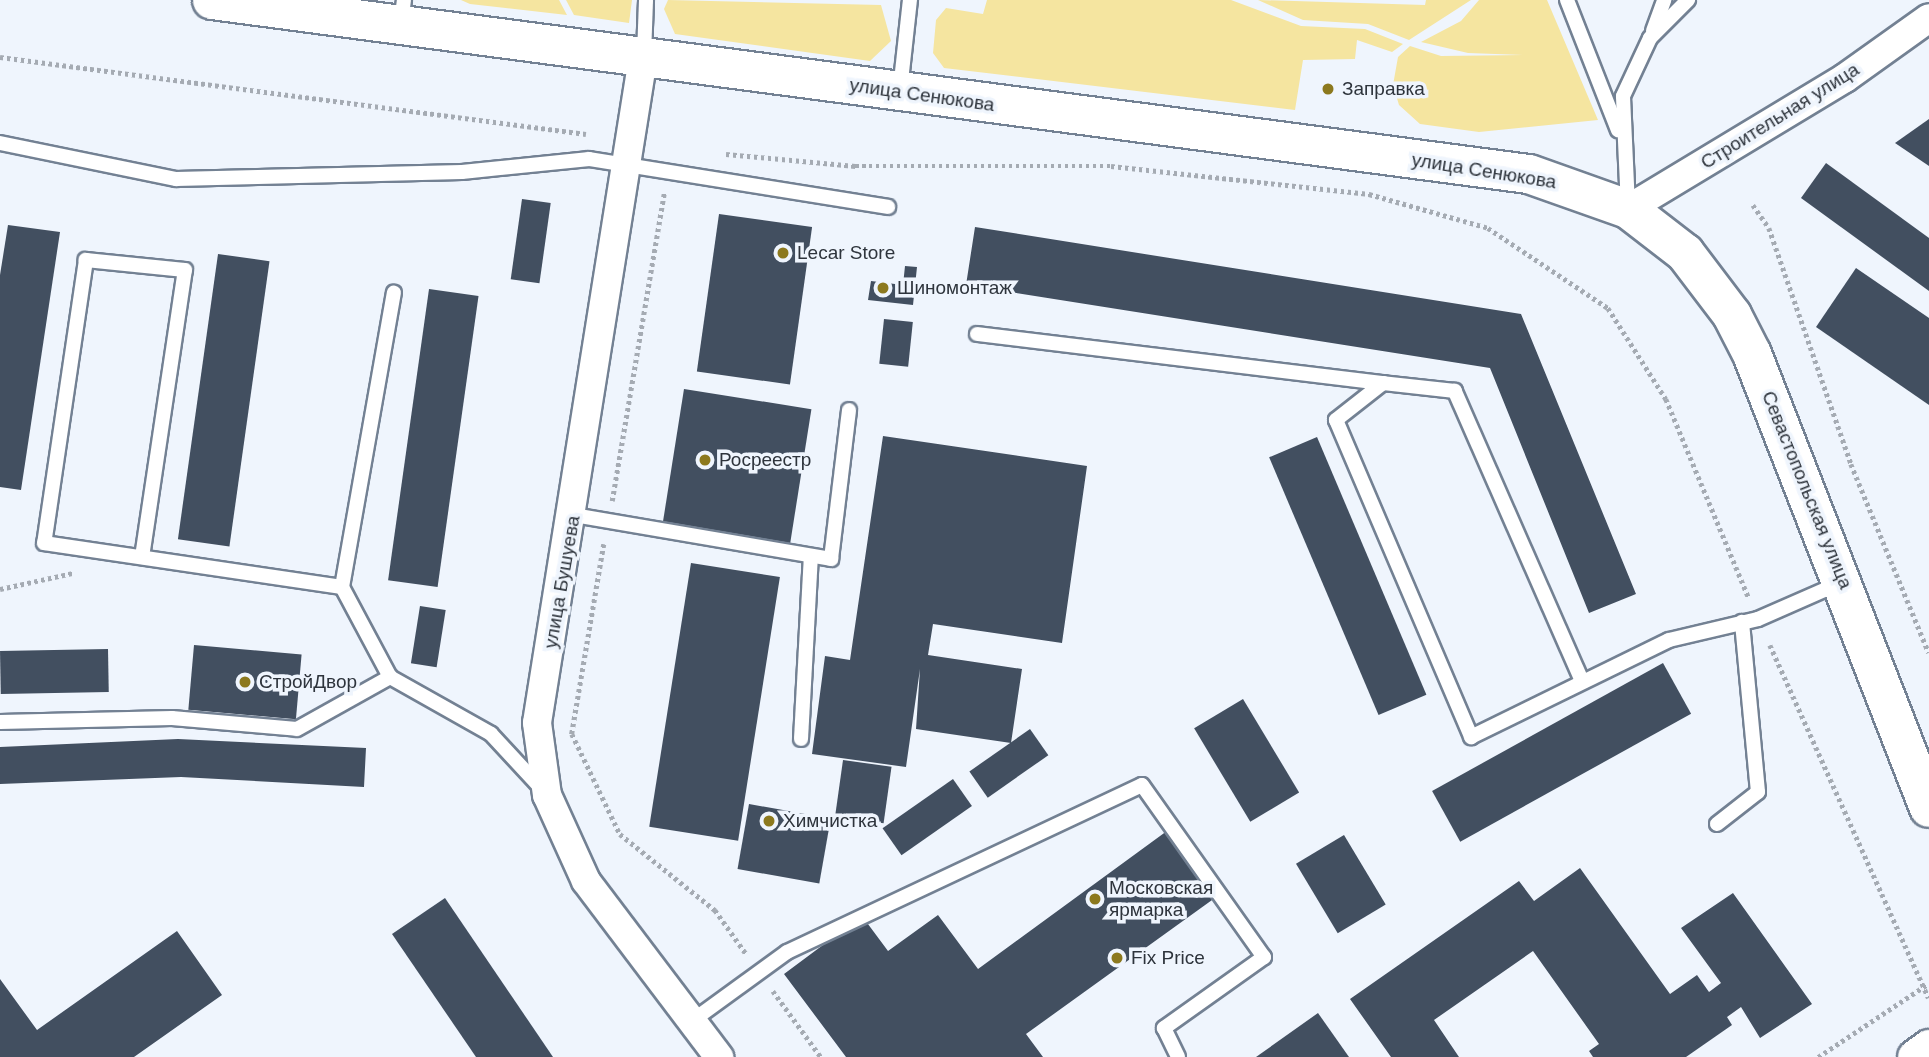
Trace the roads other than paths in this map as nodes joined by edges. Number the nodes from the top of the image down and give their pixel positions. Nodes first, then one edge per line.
1 (212, 0) edge
2 (646, 0) edge
3 (909, 0) edge
4 (1567, 0) edge
5 (1664, 0) edge
6 (1688, 0) edge
7 (402, 13) edge
8 (1929, 18) edge
9 (1650, 38) junction
10 (643, 58) junction
11 (900, 92) junction
12 (0, 143) edge
13 (1624, 144) junction
14 (630, 154) junction
15 (888, 206) dead end
16 (1628, 209) junction
17 (394, 293) dead end
18 (976, 334) dead end
19 (1383, 383) junction
20 (849, 410) dead end
21 (575, 515) junction
22 (811, 556) junction
23 (142, 557) junction
24 (1844, 581) junction
25 (342, 587) junction
26 (1742, 622) junction
27 (390, 677) junction
28 (1582, 681) junction
29 (0, 722) edge
30 (801, 739) dead end
31 (547, 795) junction
32 (1929, 808) edge
33 (1717, 824) dead end
34 (692, 1021) junction
35 (1929, 1047) edge
36 (719, 1057) edge
37 (1178, 1057) edge
38 (1915, 1057) edge

1 - 7 main road, улица Сенюкова
2 - 10 lane
3 - 11 lane
4 - 13 lane
5 - 9 lane
6 - 9 lane
7 - 10 main road, улица Сенюкова
8 - 16 street, Строительная улица
9 - 13 lane
10 - 11 main road, улица Сенюкова
10 - 14 street, улица Бушуева
11 - 16 main road, улица Сенюкова
12 - 14 lane
13 - 16 lane
14 - 15 lane
14 - 21 street, улица Бушуева
16 - 24 main road, Севастопольская улица
17 - 25 lane
18 - 19 lane
19 - 28 lane
19 - 28 lane
20 - 22 lane
21 - 22 lane
21 - 31 street, улица Бушуева
22 - 30 lane
23 - 23 lane
23 - 25 lane
24 - 26 lane
24 - 32 main road, Севастопольская улица
25 - 27 lane
26 - 28 lane
26 - 33 lane
27 - 29 lane
27 - 31 lane
31 - 34 street, улица Бушуева
34 - 36 street, улица Бушуева
34 - 37 lane
35 - 38 street

